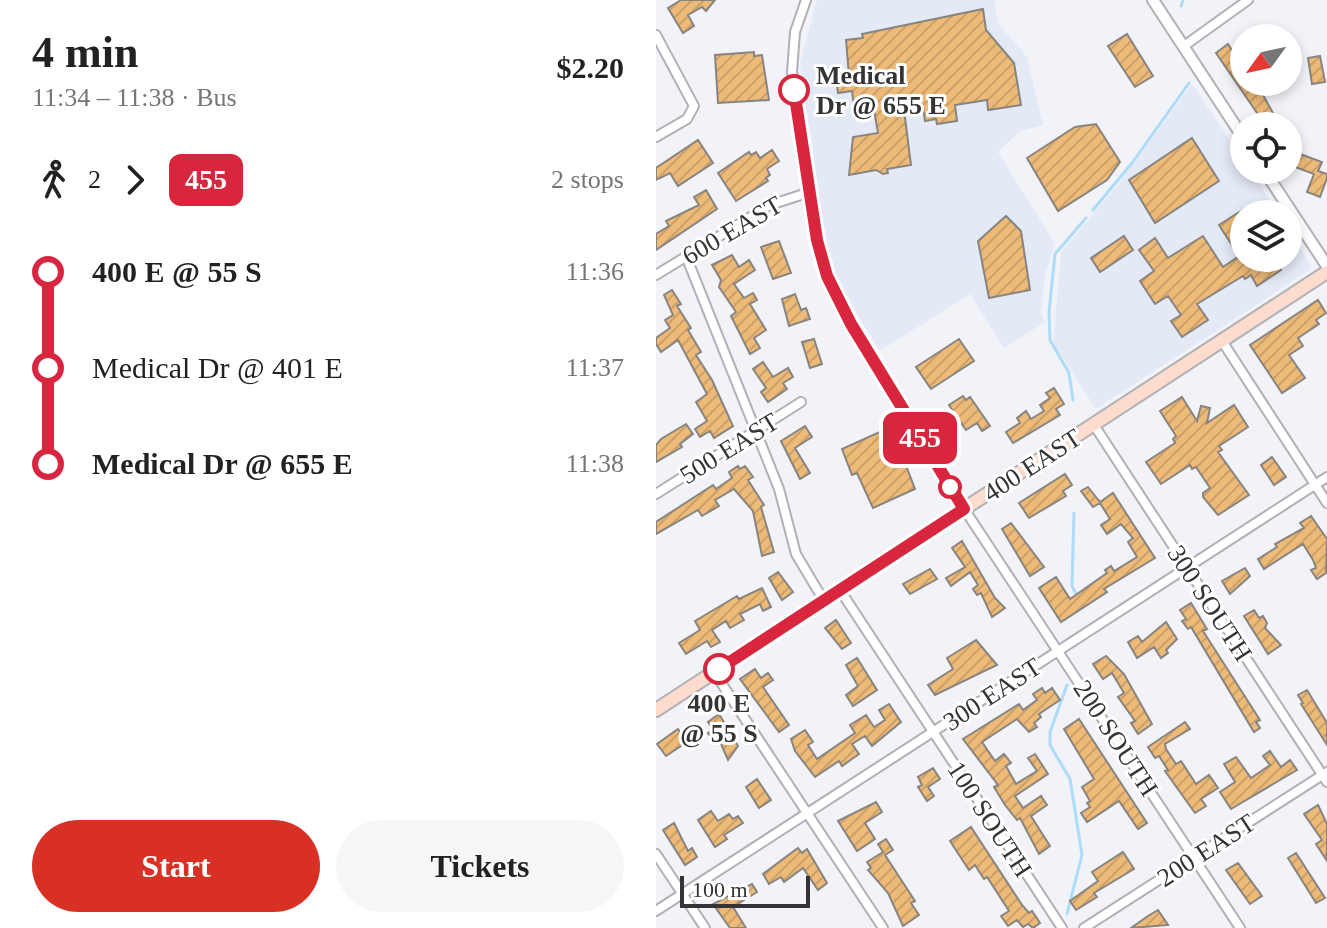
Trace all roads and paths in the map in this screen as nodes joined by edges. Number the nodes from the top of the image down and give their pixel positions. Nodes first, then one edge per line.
1 (806, 0) edge
2 (1153, 0) edge
3 (1248, 0) edge
4 (656, 35) edge
5 (1184, 46) junction
6 (1230, 117) edge
7 (656, 137) edge
8 (1273, 184) edge
9 (810, 192) junction
10 (686, 256) junction
11 (1327, 266) edge
12 (1327, 272) edge
13 (656, 275) edge
14 (1222, 341) junction
15 (801, 402) dead end
16 (1094, 425) junction
17 (756, 431) junction
18 (1327, 477) edge
19 (1315, 484) junction
20 (656, 494) edge
21 (1327, 503) edge
22 (964, 509) junction
23 (1187, 568) junction
24 (840, 590) junction
25 (824, 601) junction
26 (1058, 651) junction
27 (714, 672) junction
28 (657, 706) edge
29 (933, 732) junction
30 (1325, 776) edge
31 (807, 813) junction
32 (656, 854) edge
33 (1194, 857) junction
34 (682, 894) junction
35 (656, 911) edge
36 (705, 928) edge
37 (883, 928) edge
38 (1062, 928) edge
39 (1084, 928) edge
40 (1240, 928) edge

1 - 9 street, 200 SOUTH
2 - 5 street
3 - 5 street
4 - 7 street
5 - 6 street
8 - 11 street
9 - 10 street, 600 EAST
9 - 22 street, 200 SOUTH
10 - 13 street, 600 EAST
10 - 17 street
12 - 14 main road, 400 EAST
14 - 16 main road, 400 EAST
14 - 19 street
15 - 17 street, 500 EAST
16 - 22 main road, 400 EAST
16 - 23 street, 300 SOUTH
17 - 20 street, 500 EAST
17 - 25 street
18 - 19 street, 300 EAST
19 - 21 street
19 - 23 street, 300 EAST
22 - 24 main road, 400 EAST
22 - 26 street, 200 SOUTH
23 - 26 street, 300 EAST
23 - 30 street, 300 SOUTH
24 - 25 main road, 400 EAST
24 - 29 street, 100 SOUTH
25 - 27 main road, 400 EAST
26 - 29 street, 300 EAST
26 - 33 street, 200 SOUTH
27 - 28 main road, 400 EAST
27 - 31 street
29 - 31 street, 300 EAST
29 - 38 street, 100 SOUTH
30 - 33 street, 200 EAST
31 - 34 street, 300 EAST
31 - 37 street
32 - 34 street
33 - 39 street, 200 EAST
33 - 40 street, 200 SOUTH
34 - 35 street, 300 EAST
34 - 36 street

